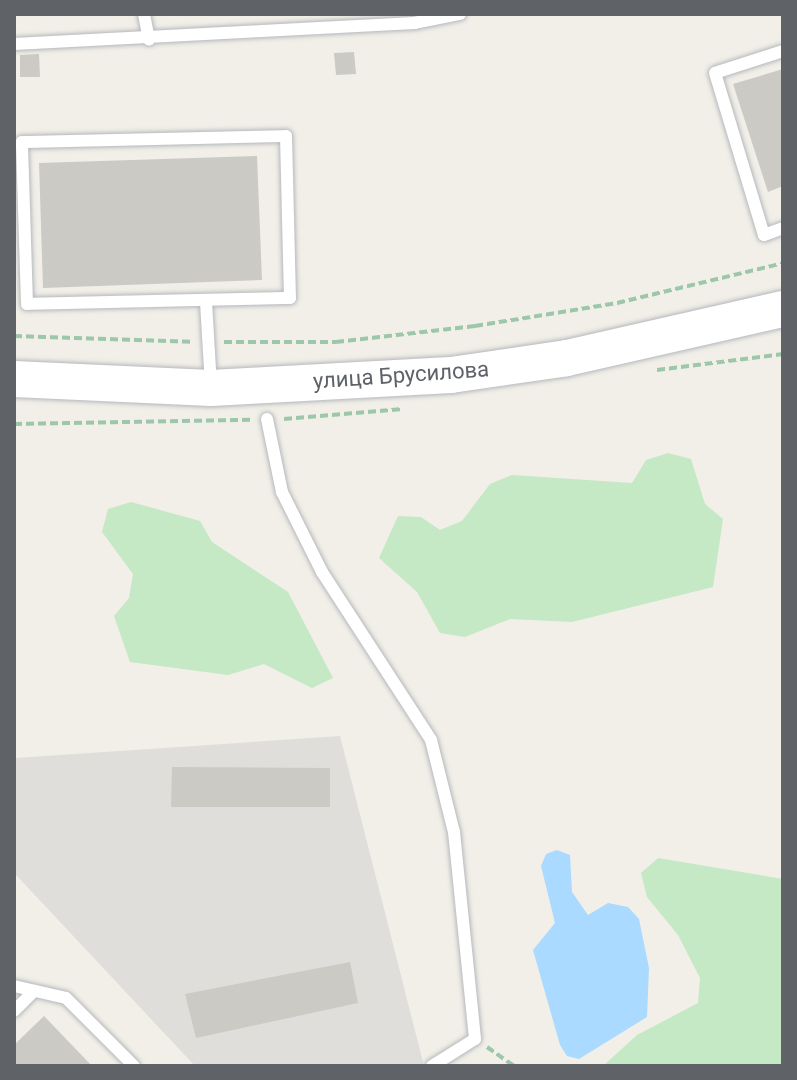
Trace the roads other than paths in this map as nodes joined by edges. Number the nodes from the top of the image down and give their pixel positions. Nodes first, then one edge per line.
1 (144, 14) edge
2 (460, 14) edge
3 (413, 18) edge
4 (149, 40) junction
5 (14, 44) edge
6 (783, 51) edge
7 (783, 228) edge
8 (206, 302) junction
9 (783, 309) edge
10 (14, 379) edge
11 (211, 388) junction
12 (267, 419) dead end
13 (14, 986) edge
14 (34, 991) junction
15 (14, 1011) edge
16 (134, 1066) edge
17 (432, 1066) edge

1 - 4 lane
2 - 3 lane
3 - 4 lane
4 - 5 lane
6 - 7 lane
8 - 8 lane
8 - 11 lane
9 - 11 street, улица Брусилова
10 - 11 street, улица Брусилова
12 - 17 lane
13 - 14 lane
14 - 15 lane
14 - 16 lane

